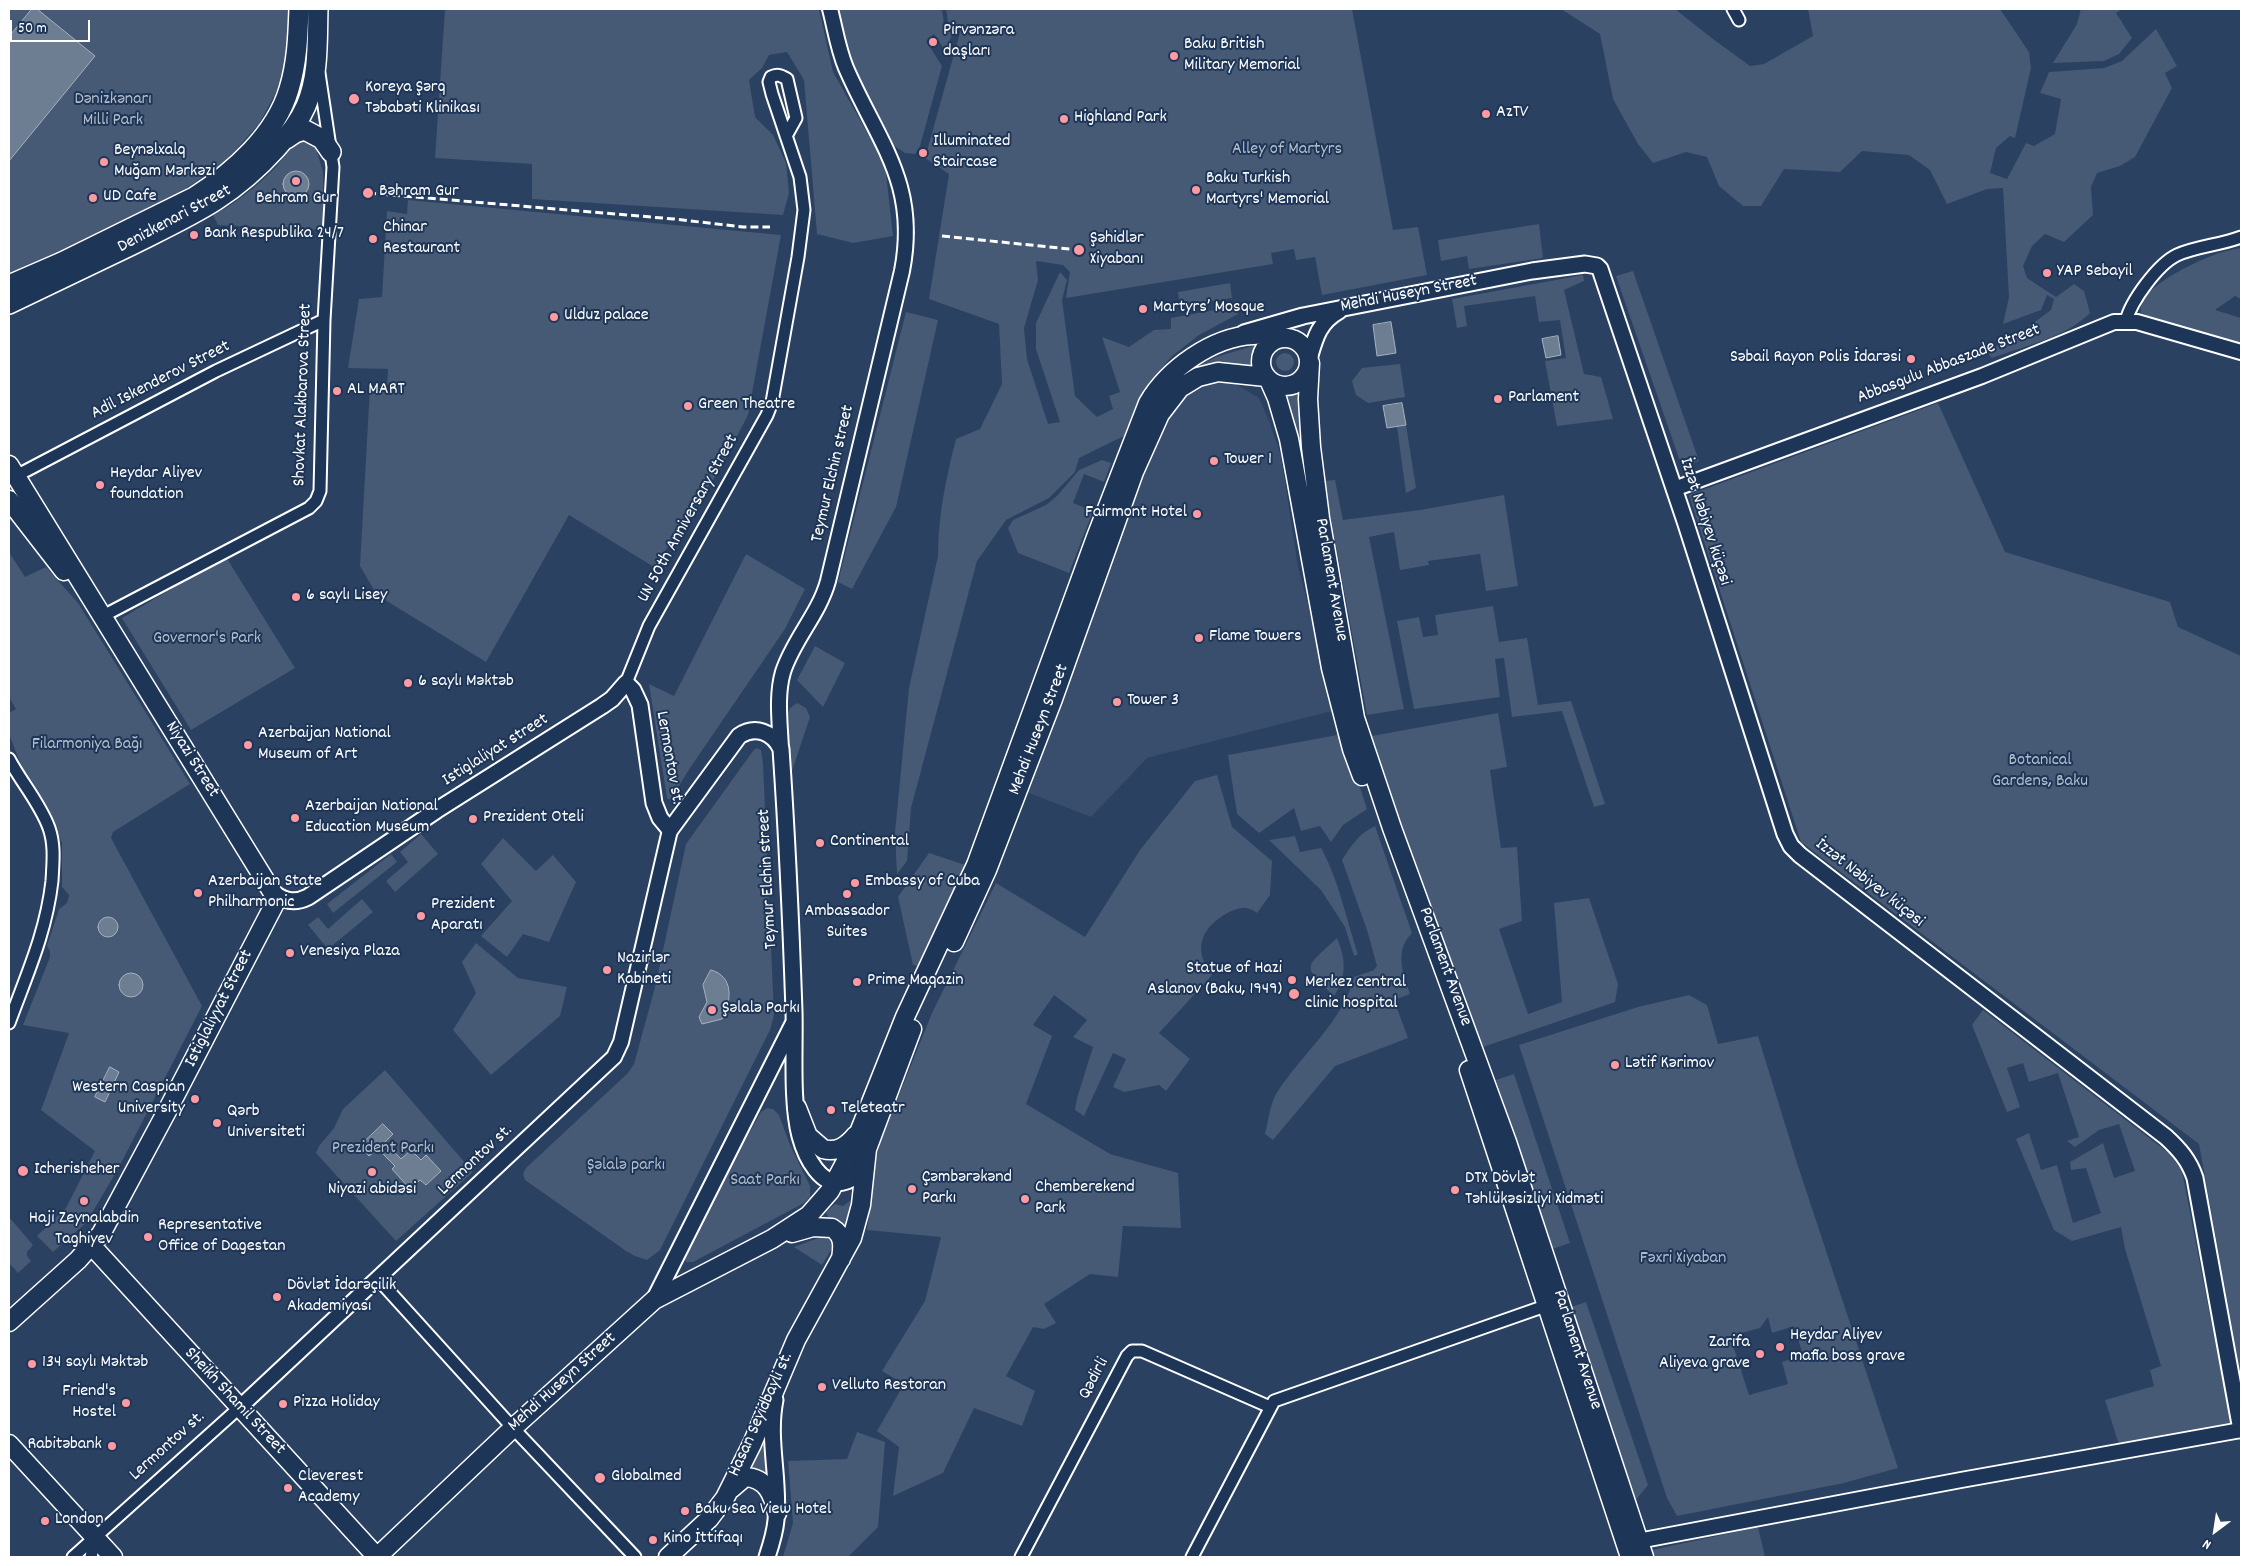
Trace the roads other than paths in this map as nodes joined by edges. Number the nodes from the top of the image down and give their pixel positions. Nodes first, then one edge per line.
1 (299, 9) edge
2 (318, 9) edge
3 (830, 9) edge
4 (1733, 9) edge
5 (1739, 20) dead end
6 (316, 59) junction
7 (786, 136) dead end
8 (283, 142) junction
9 (332, 159) junction
10 (2241, 237) edge
11 (1597, 266) joint
12 (9, 285) edge
13 (9, 304) edge
14 (1344, 308) junction
15 (1303, 316) junction
16 (324, 320) junction
17 (2126, 321) junction
18 (1224, 341) junction
19 (1276, 341) junction
20 (2241, 352) edge
21 (1310, 361) junction
22 (1268, 379) junction
23 (12, 471) edge
24 (1674, 489) junction
25 (9, 500) edge
26 (105, 621) junction
27 (626, 683) junction
28 (781, 749) junction
29 (9, 759) edge
30 (670, 830) junction
31 (275, 894) junction
32 (794, 1020) junction
33 (9, 1022) edge
34 (797, 1108) junction
35 (862, 1126) junction
36 (865, 1156) junction
37 (836, 1182) junction
38 (772, 1239) junction
39 (92, 1246) junction
40 (841, 1259) junction
41 (378, 1279) junction
42 (654, 1300) junction
43 (1548, 1305) junction
44 (9, 1322) edge
45 (779, 1378) junction
46 (1270, 1407) junction
47 (239, 1408) junction
48 (513, 1428) junction
49 (2241, 1430) edge
50 (9, 1444) edge
51 (725, 1498) junction
52 (777, 1513) junction
53 (95, 1539) junction
54 (1641, 1549) edge
55 (74, 1557) edge
56 (91, 1557) edge
57 (113, 1557) edge
58 (377, 1557) edge
59 (635, 1557) edge
60 (668, 1557) edge
61 (767, 1557) edge
62 (1021, 1557) edge
63 (1192, 1557) edge
64 (1630, 1557) edge

1 - 12 highway, Denizkenari Street
2 - 6 highway, Denizkenari Street
3 - 28 street, Teymur Elchin street
4 - 5 street
6 - 8 highway, Denizkenari Street
6 - 9 street, Shovkat Alakbarova Street
7 - 27 street, UN 50th Anniversary Street
8 - 9 highway
8 - 13 highway, Denizkenari Street
9 - 16 street, Shovkat Alakbarova Street
10 - 17 street
11 - 14 main road, Mehdi Huseyn Street
11 - 24 main road, İzzət Nəbiyev küçəsi
14 - 15 main road, Mehdi Huseyn Street
14 - 21 main road
15 - 18 main road, Mehdi Huseyn Street
15 - 19 main road
16 - 23 street, Adil Iskenderov Street
16 - 26 street, Shovkat Alakbarova Street
17 - 20 street, Abbasgulu Abbaszade Street
17 - 24 street, Abbasgulu Abbaszade Street
18 - 19 main road, Mehdi Huseyn Street
18 - 35 main road, Mehdi Huseyn Street
19 - 21 main road
19 - 22 main road
21 - 22 main road
21 - 54 main road, Parlament Avenue
22 - 36 main road, Mehdi Huseyn Street
22 - 43 main road, Parlament Avenue
23 - 26 main road, Niyazi Street
24 - 49 main road, İzzət Nəbiyev küçəsi
25 - 26 main road, Niyazi Street
26 - 31 main road, Niyazi Street
27 - 30 main road, Lermontov st.
27 - 31 main road
28 - 30 main road
28 - 32 main road, Teymur Elchin street
29 - 33 street
30 - 41 street, Lermontov st.
31 - 39 main road
32 - 34 main road
32 - 42 main road
34 - 35 main road
34 - 37 main road
35 - 37 main road, Mehdi Huseyn Street
36 - 37 main road
36 - 40 main road, Mehdi Huseyn Street
37 - 38 main road, Mehdi Huseyn Street
38 - 40 main road
38 - 42 main road, Mehdi Huseyn Street
39 - 44 main road
39 - 47 main road, Sheikh Shamil Street
40 - 45 main road, Hasan Seyidbayli st.
41 - 47 street, Lermontov st.
41 - 48 street
42 - 48 main road, Mehdi Huseyn Street
43 - 46 street
43 - 64 main road, Parlament Avenue
45 - 51 main road, Hasan Seyidbayli st.
45 - 52 main road
46 - 62 street, Qədirli
46 - 63 street
47 - 53 street, Lermontov st.
47 - 58 main road, Sheikh Shamil Street
48 - 58 main road, Mehdi Huseyn Street
48 - 59 street
49 - 54 street
50 - 53 main road
51 - 52 main road
51 - 60 main road, Hasan Seyidbayli st.
52 - 61 main road
53 - 55 street, Lermontov st.
53 - 56 street
53 - 57 main road

